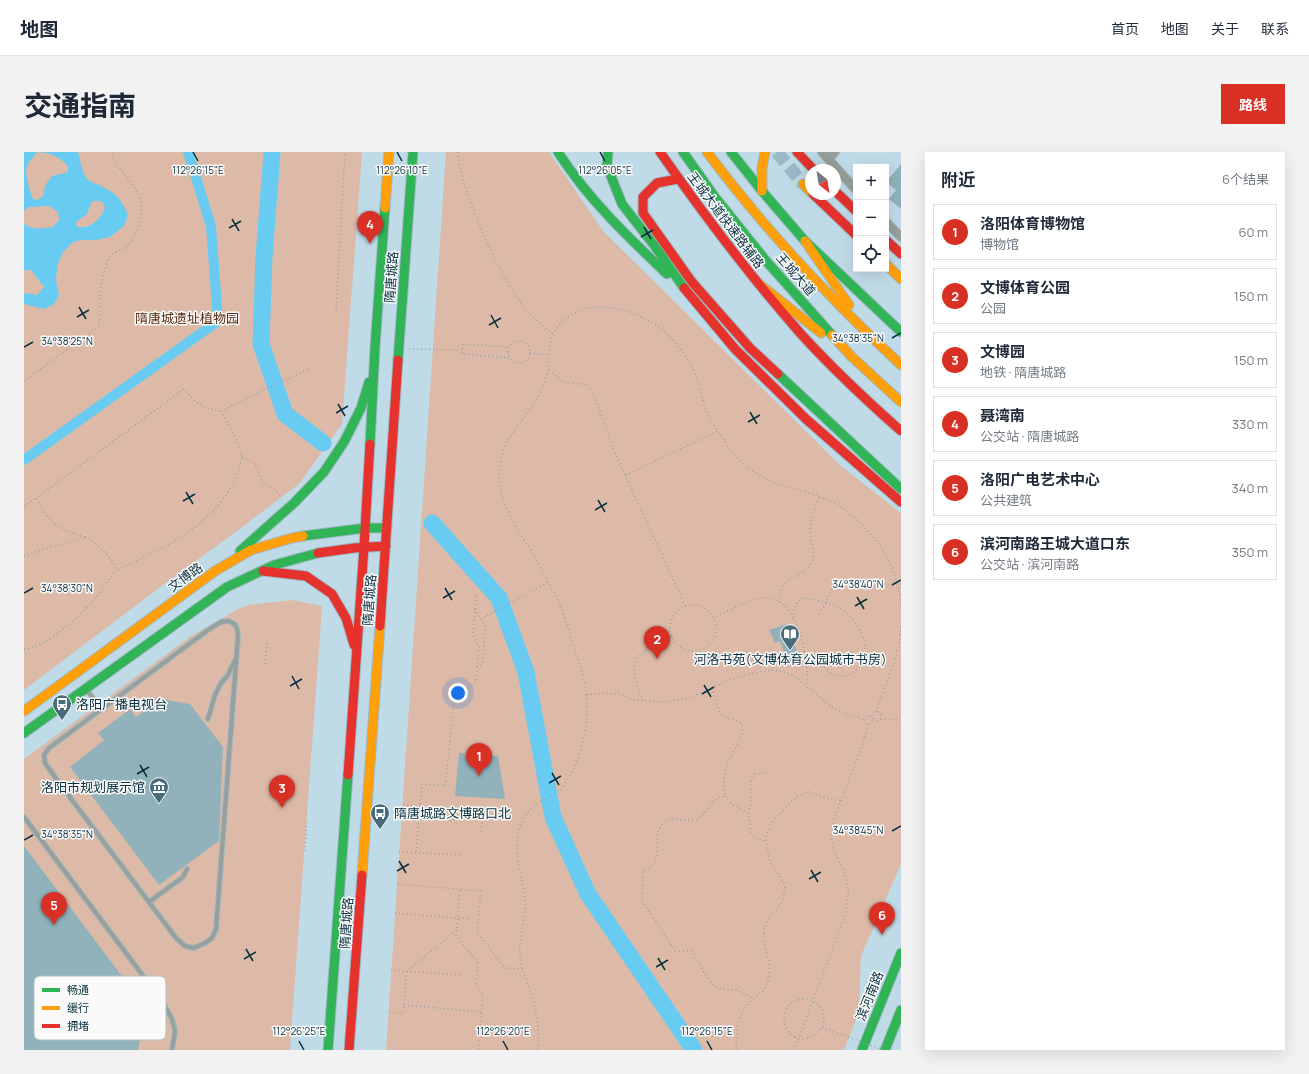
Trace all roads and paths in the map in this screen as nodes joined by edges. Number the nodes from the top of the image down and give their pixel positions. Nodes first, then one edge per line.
1 (111, 152) edge
2 (345, 152) edge
3 (389, 152) edge
4 (413, 152) edge
5 (458, 152) edge
6 (558, 152) edge
7 (608, 152) edge
8 (660, 152) edge
9 (683, 152) edge
10 (707, 152) edge
11 (731, 152) edge
12 (765, 152) edge
13 (797, 152) edge
14 (822, 152) edge
15 (835, 152) edge
16 (828, 159) junction
17 (808, 164) edge
18 (678, 179) junction
19 (853, 187) edge
20 (762, 192) junction
21 (841, 197) edge
22 (819, 200) edge
23 (853, 208) edge
24 (889, 225) edge
25 (853, 232) edge
26 (900, 234) edge
27 (805, 240) junction
28 (889, 243) edge
29 (901, 254) edge
30 (889, 267) edge
31 (901, 279) edge
32 (758, 283) junction
33 (690, 296) junction
34 (336, 311) dead end
35 (901, 332) edge
36 (553, 334) junction
37 (871, 338) junction
38 (510, 347) junction
39 (399, 348) junction
40 (462, 350) junction
41 (530, 353) junction
42 (548, 355) junction
43 (852, 357) junction
44 (509, 358) junction
45 (901, 364) edge
46 (310, 368) dead end
47 (374, 368) junction
48 (548, 369) junction
49 (24, 382) edge
50 (901, 402) edge
51 (221, 411) junction
52 (898, 429) edge
53 (718, 431) junction
54 (242, 457) junction
55 (625, 476) junction
56 (901, 489) edge
57 (281, 497) dead end
58 (820, 497) junction
59 (36, 498) junction
60 (901, 502) edge
61 (24, 506) edge
62 (365, 528) junction
63 (387, 528) junction
64 (87, 537) junction
65 (364, 546) junction
66 (386, 546) junction
67 (24, 556) edge
68 (117, 570) junction
69 (260, 570) junction
70 (215, 571) junction
71 (548, 582) junction
72 (901, 584) edge
73 (897, 585) junction
74 (476, 596) dead end
75 (779, 602) junction
76 (826, 602) junction
77 (901, 604) edge
78 (686, 607) junction
79 (475, 608) junction
80 (820, 614) dead end
81 (713, 618) junction
82 (481, 619) junction
83 (793, 619) junction
84 (901, 625) edge
85 (672, 637) junction
86 (267, 642) dead end
87 (24, 650) edge
88 (356, 654) junction
89 (237, 658) junction
90 (265, 664) dead end
91 (807, 665) junction
92 (477, 668) junction
93 (808, 686) junction
94 (86, 688) junction
95 (712, 688) junction
96 (587, 695) junction
97 (643, 701) junction
98 (101, 709) junction
99 (24, 712) edge
100 (877, 712) junction
101 (872, 718) junction
102 (208, 719) dead end
103 (864, 719) junction
104 (881, 719) junction
105 (901, 720) edge
106 (868, 724) junction
107 (24, 733) edge
108 (767, 773) dead end
109 (725, 796) junction
110 (841, 801) junction
111 (402, 805) dead end
112 (420, 806) junction
113 (748, 813) junction
114 (24, 817) edge
115 (307, 819) dead end
116 (450, 821) dead end
117 (453, 821) dead end
118 (481, 835) dead end
119 (766, 841) junction
120 (305, 851) dead end
121 (399, 852) dead end
122 (416, 852) junction
123 (463, 855) dead end
124 (187, 870) dead end
125 (397, 884) dead end
126 (460, 889) junction
127 (149, 902) junction
128 (395, 913) dead end
129 (469, 919) dead end
130 (456, 936) junction
131 (901, 953) edge
132 (523, 969) junction
133 (391, 970) dead end
134 (407, 971) junction
135 (143, 976) edge
136 (461, 976) dead end
137 (753, 1000) junction
138 (404, 1005) junction
139 (166, 1008) edge
140 (901, 1010) edge
141 (388, 1012) dead end
142 (482, 1012) junction
143 (822, 1027) junction
144 (799, 1038) junction
145 (172, 1050) edge
146 (328, 1050) edge
147 (350, 1050) edge
148 (478, 1050) edge
149 (538, 1050) edge
150 (737, 1050) edge
151 (792, 1050) edge
152 (862, 1050) edge
153 (884, 1050) edge

1 - 49 path
2 - 34 path
3 - 47 main road, 隋唐城路
4 - 39 main road, 隋唐城路
5 - 36 path
6 - 33 main road
7 - 33 main road
8 - 18 main road, 王城大道快速路辅路
9 - 43 main road, 王城大道
10 - 37 main road, 王城大道
11 - 20 main road
12 - 20 main road
13 - 17 main road
14 - 16 street
15 - 16 street
16 - 19 street
18 - 32 main road, 王城大道快速路辅路
18 - 56 main road
20 - 27 main road
21 - 23 main road
22 - 25 main road
24 - 26 street
27 - 35 main road
27 - 37 main road
28 - 29 main road
30 - 31 main road
32 - 43 main road
32 - 52 main road
33 - 60 main road
36 - 42 path
36 - 53 path
37 - 45 main road, 王城大道
38 - 40 path
38 - 41 path
38 - 44 path
39 - 40 path
39 - 63 main road, 隋唐城路
40 - 44 path
41 - 42 path
41 - 44 path
42 - 48 path
43 - 50 main road, 王城大道
46 - 51 path
47 - 62 main road, 隋唐城路
47 - 70 main road
48 - 55 path
48 - 71 path
51 - 54 path
51 - 59 path
53 - 55 path
53 - 58 path
54 - 57 path
54 - 68 path
55 - 78 path
58 - 73 path
58 - 75 path
59 - 61 path
59 - 64 path
62 - 63 main road, 文博路
62 - 65 main road, 隋唐城路
62 - 70 main road, 文博路
63 - 66 main road, 隋唐城路
64 - 67 path
64 - 68 path
65 - 66 main road
65 - 69 main road
65 - 88 main road, 隋唐城路
66 - 147 main road, 隋唐城路
68 - 87 path
69 - 88 main road
69 - 94 main road
70 - 99 main road, 文博路
71 - 82 path
71 - 96 path
72 - 73 path
73 - 76 path
73 - 77 path
74 - 79 path
75 - 81 path
75 - 83 path
76 - 80 path
76 - 83 path
76 - 91 path
78 - 81 path
78 - 85 path
79 - 82 path
79 - 92 path
81 - 85 path
82 - 92 path
83 - 91 path
84 - 100 path
85 - 97 path
86 - 90 path
88 - 146 main road, 隋唐城路
89 - 98 lane
89 - 102 lane
89 - 127 lane
91 - 93 path
92 - 112 path
93 - 95 path
93 - 103 path
94 - 98 lane
94 - 107 main road
95 - 97 path
95 - 109 path
96 - 97 path
96 - 132 path
98 - 127 lane
100 - 101 path
100 - 104 path
101 - 103 path
101 - 104 path
101 - 106 path
103 - 106 path
104 - 105 path
106 - 110 path
108 - 113 path
109 - 113 path
109 - 137 path
110 - 119 path
110 - 144 path
111 - 112 path
112 - 118 path
112 - 122 path
113 - 119 path
114 - 135 lane
115 - 120 path
116 - 117 path
119 - 137 path
121 - 122 path
122 - 123 path
124 - 127 lane
125 - 126 path
126 - 130 path
126 - 132 path
128 - 129 path
130 - 134 path
130 - 142 path
131 - 152 main road, 滨河南路
132 - 149 path
133 - 134 path
134 - 136 path
134 - 138 path
137 - 150 path
138 - 141 path
138 - 142 path
139 - 145 lane
140 - 153 main road
142 - 148 path
143 - 144 path, bridge
143 - 144 path, bridge
143 - 153 path, bridge
144 - 151 path

